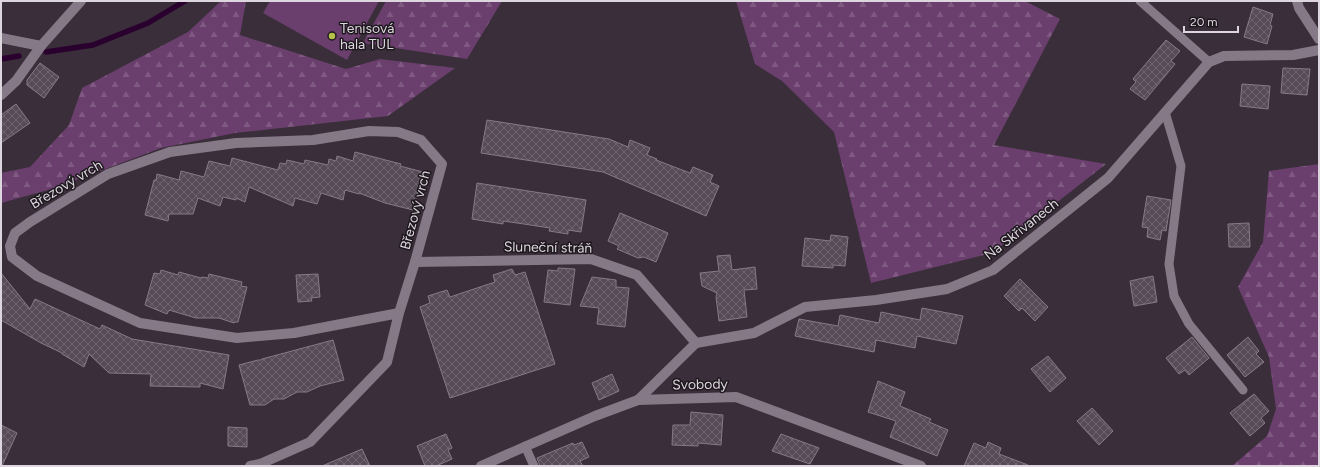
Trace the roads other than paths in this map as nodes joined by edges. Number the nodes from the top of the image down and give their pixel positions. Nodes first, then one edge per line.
1 (81, 1) edge
2 (1140, 1) edge
3 (1296, 1) edge
4 (1, 38) edge
5 (1319, 39) edge
6 (41, 46) junction
7 (1319, 50) edge
8 (1209, 62) junction
9 (1, 95) edge
10 (1165, 112) junction
11 (415, 262) junction
12 (399, 313) junction
13 (696, 343) junction
14 (1243, 390) dead end
15 (638, 400) junction
16 (527, 450) junction
17 (900, 463) edge
18 (530, 465) edge
19 (250, 466) edge
20 (481, 466) edge
21 (920, 466) edge

1 - 6 street
2 - 8 lane
3 - 5 street
4 - 6 street
6 - 9 street
7 - 8 street
8 - 10 street, Na Skřivanech
10 - 13 street, Na Skřivanech
10 - 14 lane
11 - 12 street, Březový vrch
11 - 12 street, Březový vrch
11 - 13 street, Sluneční stráň
12 - 19 street, Březový vrch
13 - 15 street
15 - 16 street, Svobody
15 - 17 street, Svobody
16 - 18 lane
16 - 20 street, Svobody
17 - 21 street, Svobody

